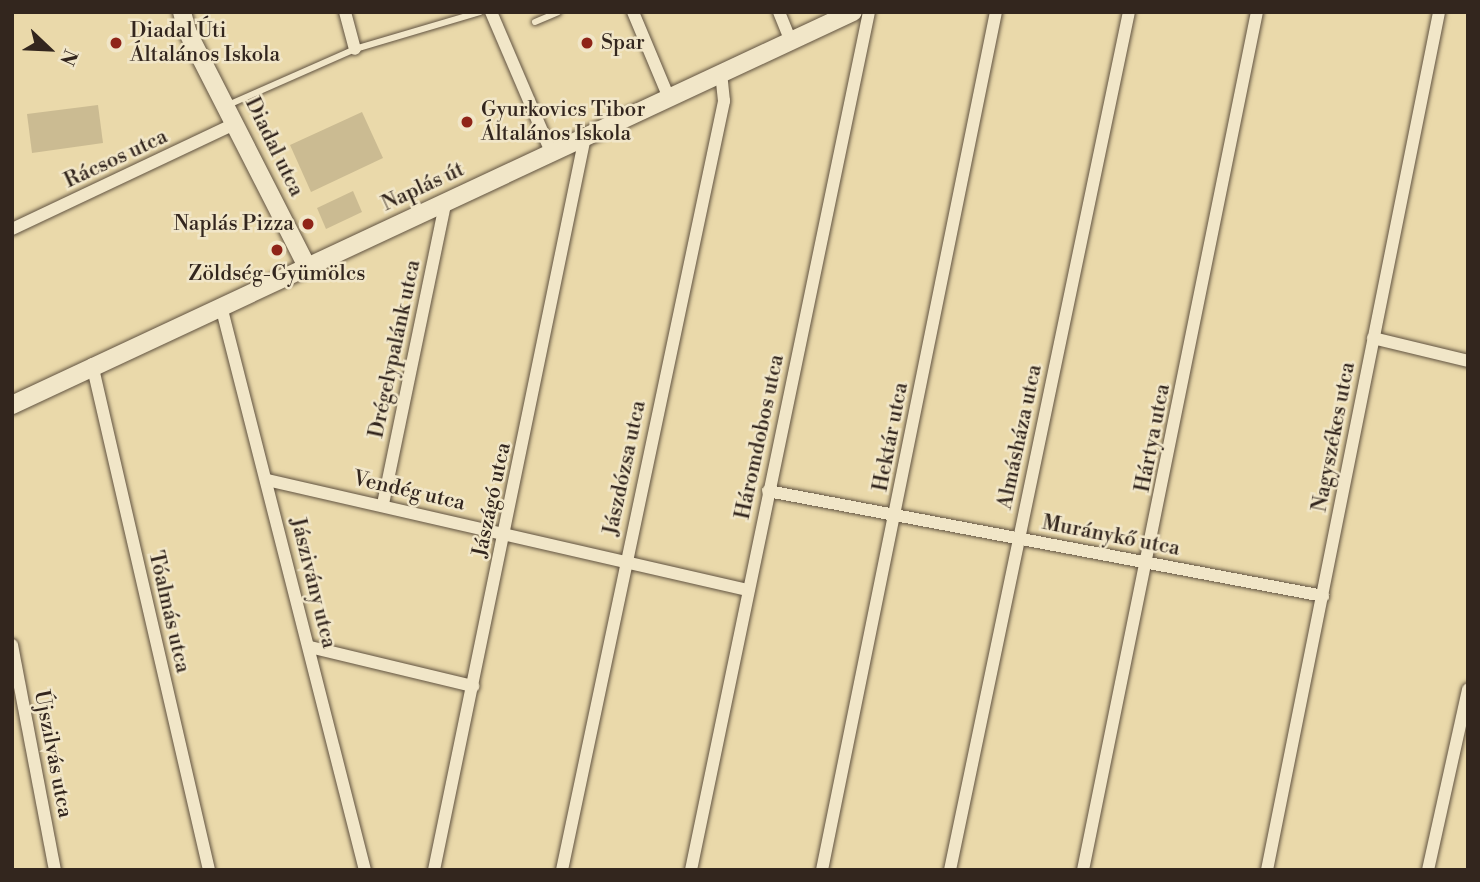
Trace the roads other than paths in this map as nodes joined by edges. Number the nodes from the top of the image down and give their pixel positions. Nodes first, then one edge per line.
1 (182, 12) edge
2 (345, 12) edge
3 (480, 12) edge
4 (491, 12) edge
5 (558, 12) edge
6 (633, 12) edge
7 (779, 12) edge
8 (853, 12) edge
9 (869, 12) edge
10 (996, 12) edge
11 (1129, 12) edge
12 (1257, 12) edge
13 (1440, 12) edge
14 (535, 22) dead end
15 (791, 41) junction
16 (355, 48) junction
17 (721, 74) junction
18 (669, 98) junction
19 (228, 105) junction
20 (236, 123) junction
21 (585, 137) junction
22 (552, 153) junction
23 (446, 201) junction
24 (12, 229) edge
25 (306, 265) junction
26 (221, 306) junction
27 (1373, 338) junction
28 (1468, 361) edge
29 (92, 364) junction
30 (12, 404) edge
31 (267, 480) junction
32 (768, 491) junction
33 (383, 505) junction
34 (895, 514) junction
35 (504, 533) junction
36 (1019, 538) junction
37 (625, 561) junction
38 (1146, 563) junction
39 (748, 590) junction
40 (1323, 597) junction
41 (12, 645) edge
42 (310, 647) junction
43 (473, 686) junction
44 (1468, 689) edge
45 (55, 870) edge
46 (208, 870) edge
47 (365, 870) edge
48 (434, 870) edge
49 (562, 870) edge
50 (691, 870) edge
51 (822, 870) edge
52 (950, 870) edge
53 (1083, 870) edge
54 (1267, 870) edge
55 (1428, 870) edge

1 - 19 street, Diadal utca
2 - 16 street
3 - 16 lane
4 - 22 street
5 - 14 lane
6 - 18 street
7 - 15 street
8 - 15 street, Naplás út
9 - 32 street, Háromdobos utca
10 - 34 street, Hektár utca
11 - 36 street, Almásháza utca
12 - 38 street, Hártya utca
13 - 27 street, Nagyszékes utca
15 - 17 street, Naplás út
16 - 19 lane
17 - 18 street, Naplás út
17 - 37 street, Jászdózsa utca
18 - 21 street, Naplás út
19 - 20 street, Diadal utca
20 - 24 street, Rácsos utca
20 - 25 street, Diadal utca
21 - 22 street, Naplás út
21 - 35 street, Jászágó utca
22 - 23 street, Naplás út
23 - 25 street, Naplás út
23 - 33 street, Drégelypalánk utca
25 - 26 street, Naplás út
26 - 29 street, Naplás út
26 - 31 street, Jászivány utca
27 - 28 street
27 - 40 street, Nagyszékes utca
29 - 30 street, Naplás út
29 - 46 street, Tóalmás utca
31 - 33 street, Vendég utca
31 - 42 street, Jászivány utca
32 - 34 street, Muránykő utca
32 - 39 street, Háromdobos utca
33 - 35 street, Vendég utca
34 - 36 street, Muránykő utca
34 - 51 street, Hektár utca
35 - 37 street, Vendég utca
35 - 43 street, Jászágó utca
36 - 38 street, Muránykő utca
36 - 52 street, Almásháza utca
37 - 39 street, Vendég utca
37 - 49 street, Jászdózsa utca
38 - 40 street, Muránykő utca
38 - 53 street, Hártya utca
39 - 50 street, Háromdobos utca
40 - 54 street, Nagyszékes utca
41 - 45 street, Újszilvás utca
42 - 43 street
42 - 47 street, Jászivány utca
43 - 48 street, Jászágó utca
44 - 55 street

